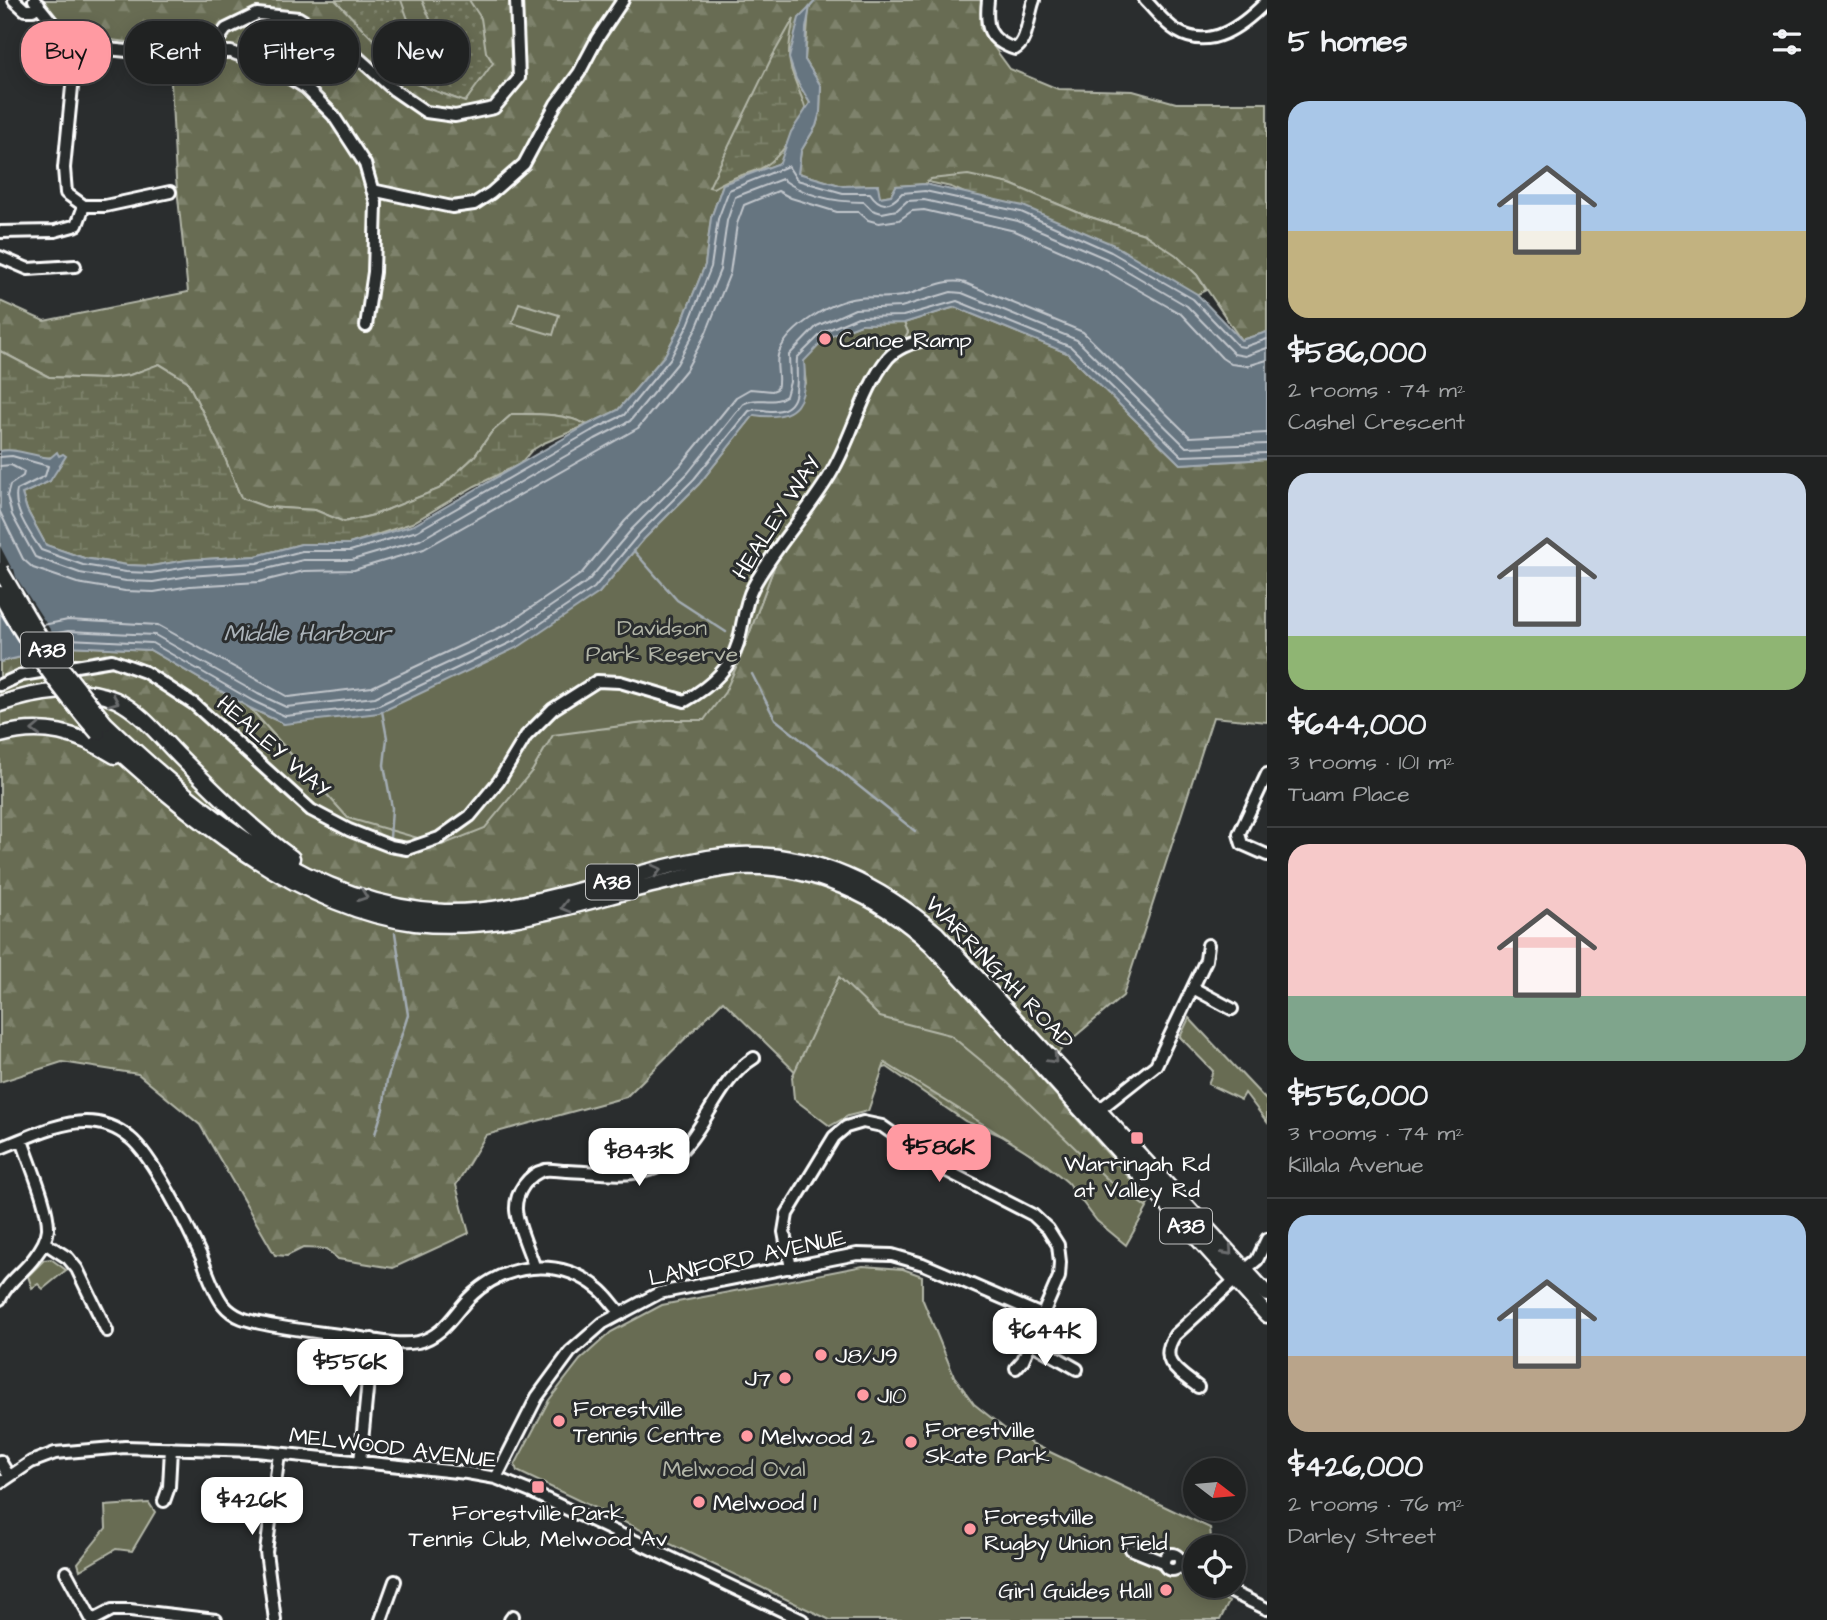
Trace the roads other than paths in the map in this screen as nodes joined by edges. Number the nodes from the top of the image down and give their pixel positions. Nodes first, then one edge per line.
1 (14, 0) edge
2 (516, 0) edge
3 (623, 0) edge
4 (988, 0) edge
5 (1034, 0) edge
6 (1145, 0) edge
7 (37, 3) edge
8 (1265, 3) edge
9 (51, 21) edge
10 (225, 30) edge
11 (225, 52) edge
12 (72, 84) edge
13 (372, 190) junction
14 (170, 192) dead end
15 (84, 206) junction
16 (0, 232) edge
17 (0, 257) edge
18 (75, 267) dead end
19 (366, 326) dead end
20 (921, 341) dead end
21 (0, 570) edge
22 (0, 594) edge
23 (0, 685) edge
24 (0, 704) edge
25 (102, 728) junction
26 (0, 735) edge
27 (143, 773) junction
28 (1267, 774) edge
29 (1267, 855) edge
30 (325, 882) junction
31 (1208, 945) dead end
32 (1193, 988) junction
33 (1233, 1009) dead end
34 (754, 1058) dead end
35 (1094, 1114) junction
36 (22, 1140) junction
37 (0, 1148) edge
38 (1267, 1239) edge
39 (45, 1243) junction
40 (534, 1266) junction
41 (791, 1268) junction
42 (1240, 1275) junction
43 (1267, 1294) edge
44 (0, 1299) edge
45 (620, 1312) junction
46 (1042, 1315) junction
47 (1267, 1315) edge
48 (107, 1331) dead end
49 (372, 1339) junction
50 (1031, 1343) junction
51 (1017, 1368) dead end
52 (1077, 1369) dead end
53 (1198, 1388) dead end
54 (171, 1448) junction
55 (279, 1454) junction
56 (0, 1461) edge
57 (360, 1462) junction
58 (496, 1478) junction
59 (4, 1479) edge
60 (164, 1501) dead end
61 (1131, 1549) dead end
62 (1183, 1568) edge
63 (66, 1572) dead end
64 (395, 1581) dead end
65 (1244, 1598) edge
66 (1267, 1609) edge
67 (93, 1620) edge
68 (216, 1620) edge
69 (275, 1620) edge
70 (381, 1620) edge
71 (802, 1620) edge

1 - 7 street
2 - 10 street
3 - 13 street
4 - 5 street
6 - 8 street
7 - 9 street
11 - 13 street
12 - 15 street
13 - 19 street
14 - 15 street
15 - 16 street
17 - 18 street
20 - 23 street, HEALEY WAY
21 - 25 highway, WARRINGAH ROAD / A38, bridge
22 - 25 highway, WARRINGAH ROAD / A38, bridge
24 -> 30 highway
25 - 27 highway, WARRINGAH ROAD / A38
25 - 30 highway, WARRINGAH ROAD / A38
27 -> 26 highway
35 -> 27 highway, WARRINGAH ROAD / A38
28 - 29 street
30 -> 35 highway, WARRINGAH ROAD / A38
31 - 32 street
32 - 33 street
32 - 35 street
34 - 40 street
35 - 42 highway, WARRINGAH ROAD / A38
36 - 37 street
36 - 39 street
36 - 49 street
38 - 42 street
39 - 44 street
39 - 48 street
40 - 45 street
40 - 49 street
41 - 45 street, LANFORD AVENUE
41 - 46 street, LANFORD AVENUE
41 - 46 street
42 - 43 highway, WARRINGAH ROAD / A38
42 - 47 highway, WARRINGAH ROAD / A38
42 - 53 street
45 - 58 street, LANFORD AVENUE
46 - 50 street
49 - 57 street
50 - 51 street
50 - 52 street
54 - 55 street, MELWOOD AVENUE
54 - 59 street, MELWOOD AVENUE
54 - 60 street
55 - 57 street, MELWOOD AVENUE
55 - 69 street
56 - 59 street
57 - 58 street, MELWOOD AVENUE
58 - 71 street, MELWOOD AVENUE
61 - 62 street
63 - 67 street
64 - 70 street
65 - 66 street
67 - 68 street

